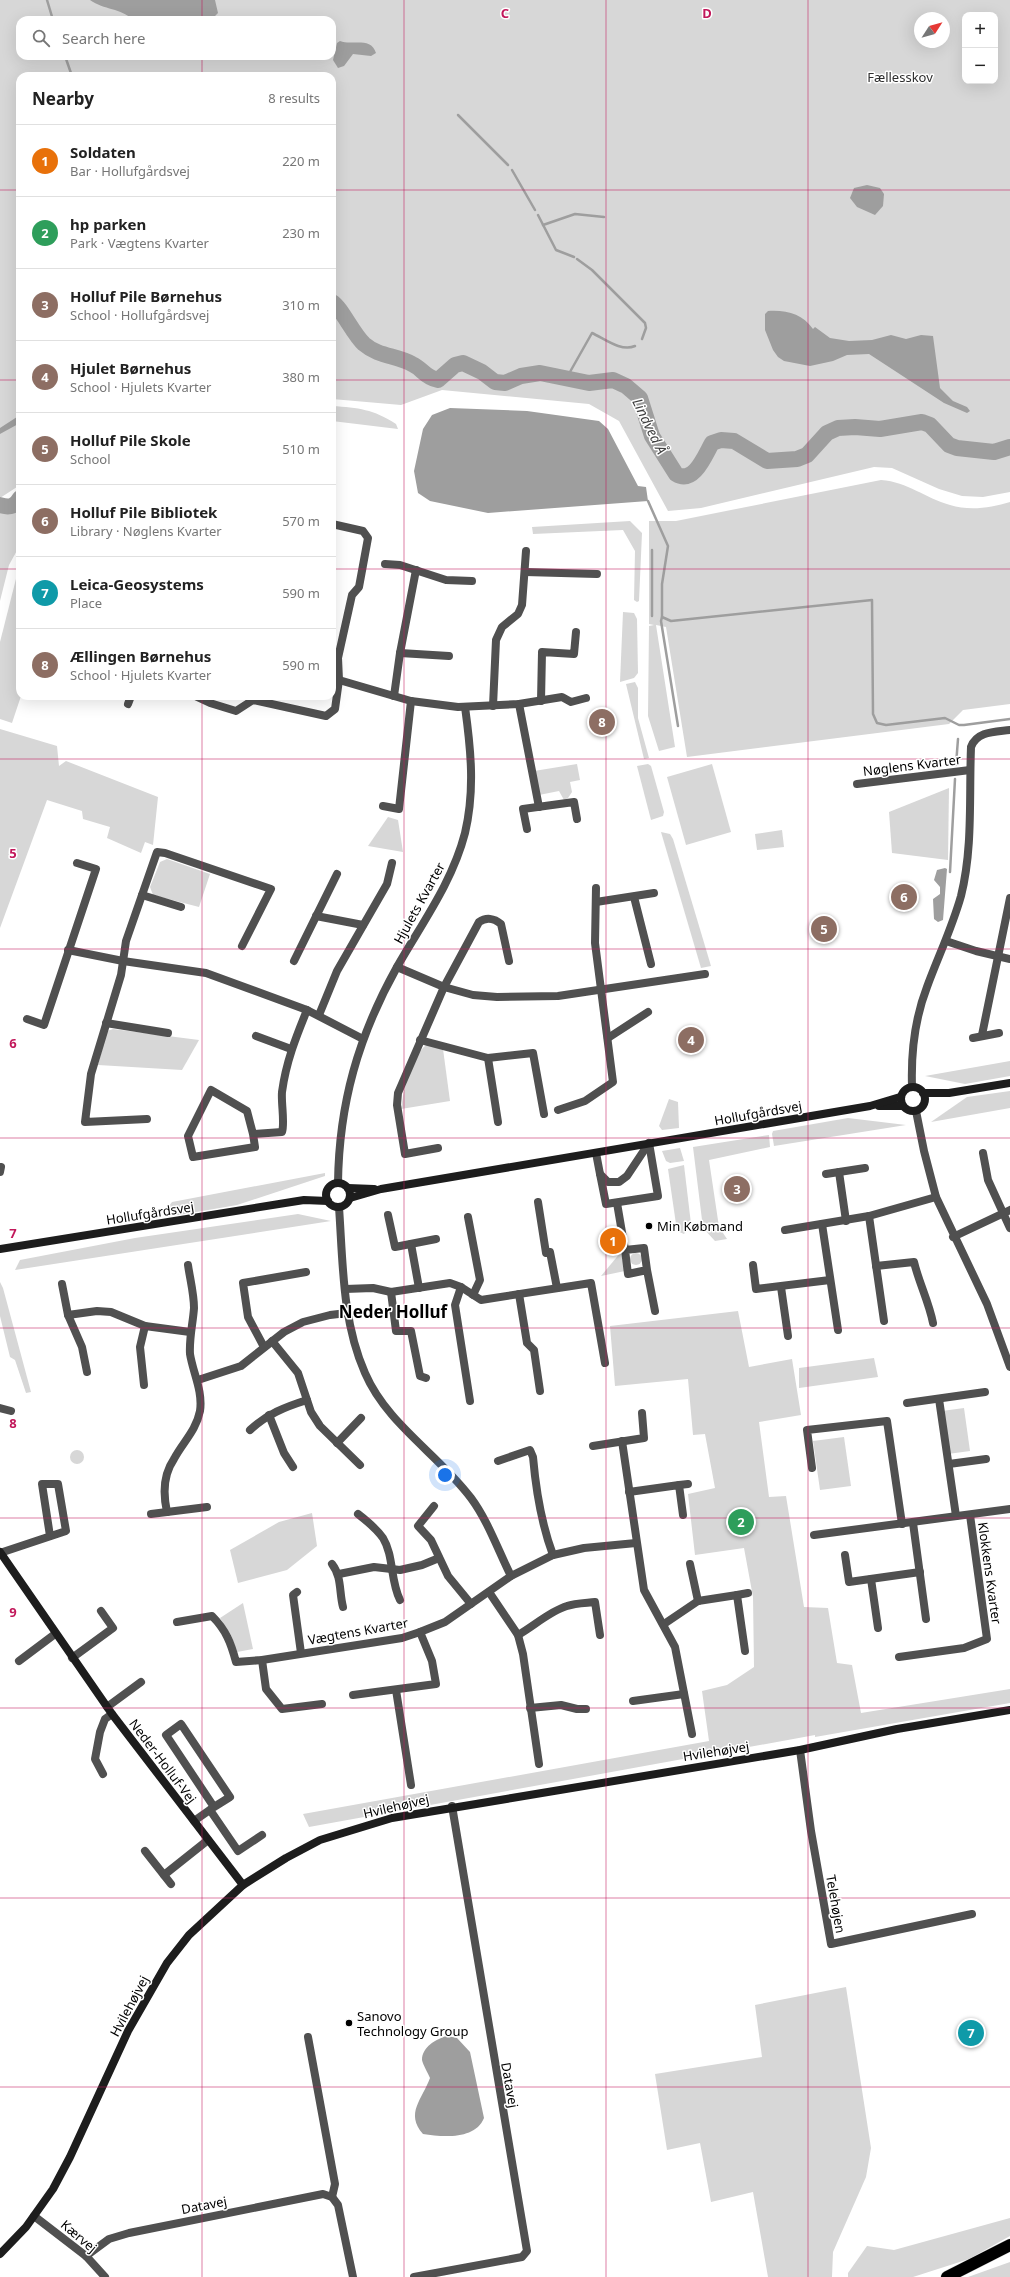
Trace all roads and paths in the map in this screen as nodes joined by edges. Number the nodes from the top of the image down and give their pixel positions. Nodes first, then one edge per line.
1 (336, 525) edge
2 (526, 551) dead end
3 (384, 564) dead end
4 (416, 570) junction
5 (526, 572) junction
6 (597, 574) dead end
7 (472, 581) dead end
8 (576, 632) dead end
9 (400, 653) junction
10 (449, 656) dead end
11 (339, 680) junction
12 (394, 696) junction
13 (586, 698) dead end
14 (130, 700) edge
15 (202, 700) edge
16 (253, 700) edge
17 (253, 700) edge
18 (411, 701) junction
19 (541, 701) junction
20 (128, 704) dead end
21 (519, 704) junction
22 (493, 706) junction
23 (465, 707) junction
24 (1010, 730) edge
25 (970, 770) junction
26 (857, 784) dead end
27 (383, 806) dead end
28 (539, 807) junction
29 (577, 819) dead end
30 (527, 829) dead end
31 (77, 863) dead end
32 (392, 863) dead end
33 (337, 874) dead end
34 (596, 888) dead end
35 (654, 893) dead end
36 (142, 895) junction
37 (634, 897) junction
38 (1010, 898) edge
39 (596, 902) junction
40 (181, 907) dead end
41 (316, 916) junction
42 (363, 925) junction
43 (946, 941) junction
44 (242, 946) dead end
45 (68, 950) junction
46 (997, 957) junction
47 (1010, 959) edge
48 (294, 960) dead end
49 (123, 961) junction
50 (509, 961) dead end
51 (651, 964) dead end
52 (397, 967) junction
53 (705, 974) dead end
54 (444, 987) junction
55 (601, 989) junction
56 (307, 1010) junction
57 (648, 1012) dead end
58 (319, 1016) junction
59 (27, 1019) dead end
60 (106, 1023) junction
61 (168, 1033) dead end
62 (999, 1033) dead end
63 (982, 1035) junction
64 (256, 1036) dead end
65 (608, 1038) junction
66 (973, 1038) dead end
67 (363, 1039) junction
68 (420, 1040) junction
69 (291, 1048) junction
70 (488, 1058) junction
71 (1010, 1082) edge
72 (912, 1086) junction
73 (924, 1093) junction
74 (948, 1093) junction
75 (900, 1097) junction
76 (925, 1102) junction
77 (870, 1106) junction
78 (902, 1106) junction
79 (558, 1110) dead end
80 (916, 1111) junction
81 (544, 1114) dead end
82 (146, 1119) dead end
83 (498, 1122) dead end
84 (253, 1134) junction
85 (649, 1143) junction
86 (438, 1148) dead end
87 (596, 1153) junction
88 (983, 1153) dead end
89 (865, 1168) dead end
90 (839, 1172) junction
91 (600, 1174) junction
92 (826, 1174) dead end
93 (338, 1183) junction
94 (348, 1188) junction
95 (381, 1189) junction
96 (327, 1192) junction
97 (936, 1197) junction
98 (350, 1198) junction
99 (304, 1200) junction
100 (328, 1201) junction
101 (538, 1202) dead end
102 (617, 1203) junction
103 (339, 1207) junction
104 (1006, 1212) edge
105 (388, 1215) dead end
106 (869, 1216) junction
107 (468, 1217) dead end
108 (846, 1221) junction
109 (822, 1224) junction
110 (1010, 1228) edge
111 (785, 1230) dead end
112 (953, 1237) junction
113 (436, 1239) dead end
114 (411, 1244) junction
115 (0, 1249) edge
116 (625, 1250) junction
117 (188, 1265) dead end
118 (752, 1265) dead end
119 (876, 1266) junction
120 (647, 1270) junction
121 (306, 1272) dead end
122 (830, 1280) junction
123 (62, 1284) dead end
124 (461, 1287) junction
125 (781, 1287) junction
126 (419, 1288) junction
127 (557, 1288) junction
128 (345, 1289) junction
129 (390, 1292) junction
130 (519, 1294) junction
131 (473, 1295) junction
132 (655, 1311) dead end
133 (348, 1313) junction
134 (68, 1315) junction
135 (884, 1320) dead end
136 (933, 1323) dead end
137 (145, 1326) junction
138 (838, 1330) dead end
139 (190, 1332) junction
140 (788, 1336) dead end
141 (272, 1341) junction
142 (264, 1347) junction
143 (605, 1363) dead end
144 (1010, 1368) edge
145 (87, 1372) dead end
146 (426, 1378) dead end
147 (198, 1380) junction
148 (144, 1385) dead end
149 (540, 1390) dead end
150 (985, 1392) dead end
151 (939, 1399) junction
152 (307, 1400) junction
153 (470, 1401) dead end
154 (907, 1403) dead end
155 (0, 1408) edge
156 (11, 1411) dead end
157 (642, 1413) dead end
158 (269, 1415) junction
159 (361, 1418) dead end
160 (250, 1430) dead end
161 (622, 1441) junction
162 (337, 1443) junction
163 (593, 1446) dead end
164 (986, 1459) dead end
165 (498, 1461) dead end
166 (949, 1464) junction
167 (360, 1465) dead end
168 (293, 1467) dead end
169 (812, 1468) dead end
170 (688, 1484) dead end
171 (679, 1485) junction
172 (629, 1492) junction
173 (434, 1506) dead end
174 (207, 1508) dead end
175 (1010, 1509) edge
176 (167, 1512) junction
177 (151, 1514) dead end
178 (358, 1514) dead end
179 (683, 1515) dead end
180 (970, 1515) junction
181 (956, 1516) junction
182 (913, 1523) junction
183 (902, 1524) junction
184 (814, 1535) dead end
185 (50, 1536) junction
186 (636, 1543) junction
187 (0, 1553) edge
188 (845, 1554) dead end
189 (553, 1555) junction
190 (439, 1558) junction
191 (332, 1564) dead end
192 (690, 1564) dead end
193 (391, 1570) junction
194 (920, 1572) junction
195 (339, 1574) junction
196 (511, 1576) junction
197 (871, 1579) junction
198 (297, 1592) dead end
199 (489, 1592) junction
200 (748, 1593) dead end
201 (737, 1595) junction
202 (400, 1600) dead end
203 (698, 1601) junction
204 (470, 1604) junction
205 (343, 1607) dead end
206 (101, 1611) dead end
207 (926, 1619) dead end
208 (177, 1622) dead end
209 (664, 1624) junction
210 (878, 1628) dead end
211 (420, 1632) junction
212 (56, 1634) junction
213 (518, 1635) junction
214 (600, 1635) dead end
215 (745, 1651) dead end
216 (301, 1653) junction
217 (72, 1658) junction
218 (899, 1658) dead end
219 (262, 1660) junction
220 (19, 1661) dead end
221 (141, 1682) dead end
222 (396, 1690) junction
223 (684, 1694) junction
224 (353, 1695) dead end
225 (633, 1701) dead end
226 (322, 1704) dead end
227 (107, 1707) junction
228 (530, 1708) junction
229 (586, 1709) dead end
230 (1009, 1710) edge
231 (112, 1714) junction
232 (692, 1734) dead end
233 (800, 1750) junction
234 (539, 1764) dead end
235 (103, 1774) dead end
236 (411, 1785) dead end
237 (452, 1806) junction
238 (212, 1808) junction
239 (194, 1821) junction
240 (262, 1835) dead end
241 (208, 1840) junction
242 (145, 1851) dead end
243 (164, 1875) junction
244 (171, 1884) dead end
245 (242, 1885) junction
246 (972, 1914) dead end
247 (308, 2037) dead end
248 (332, 2197) junction
249 (34, 2216) junction
250 (1010, 2245) edge
251 (0, 2254) edge
252 (1010, 2255) edge
253 (86, 2256) junction
254 (105, 2277) edge
255 (353, 2277) edge
256 (414, 2277) edge
257 (947, 2277) edge
258 (952, 2277) edge

1 - 11 street
2 - 5 street
3 - 4 street
4 - 7 street
4 - 9 street
5 - 6 street
5 - 22 street
8 - 19 street
9 - 10 street
9 - 12 street
11 - 12 street
11 - 16 street
12 - 18 street
13 - 19 street
14 - 20 street
15 - 17 street
18 - 23 street
18 - 27 street
19 - 21 street
21 - 22 street
21 - 28 street
22 - 23 street
23 - 52 street, Hjulets Kvarter
24 - 25 street, Nøglens Kvarter
25 - 26 street, Nøglens Kvarter
25 - 43 street, Nøglens Kvarter
28 - 29 street
28 - 30 street
31 - 45 street
32 - 42 street
33 - 41 street
34 - 39 street
35 - 37 street
36 - 40 street
36 - 44 street
36 - 49 street
37 - 39 street
37 - 51 street
38 - 46 street
39 - 55 street
41 - 42 street
41 - 48 street
42 - 58 street
43 - 46 street
43 - 72 street, Nøglens Kvarter
45 - 49 street
45 - 59 street
46 - 47 street
46 - 63 street
49 - 56 street
49 - 60 street
50 - 54 street
52 - 54 street
52 - 67 street, Hjulets Kvarter
53 - 55 street
54 - 55 street
54 - 68 street
55 - 65 street
56 - 58 street
56 - 69 street
57 - 65 street
58 - 67 street
60 - 61 street
60 - 82 street
62 - 63 street
63 - 66 street
64 - 69 street
65 - 79 street
67 - 93 street, Hjulets Kvarter
68 - 70 street
68 - 86 street
69 - 84 street
70 - 81 street
70 - 83 street
71 - 74 street
72 - 73 street
72 - 75 street
73 - 74 street
73 - 76 street
74 - 76 street
75 - 77 street, Hollufgårdsvej
75 - 78 street
76 - 80 street
77 - 78 street, Hollufgårdsvej
77 - 85 street, Hollufgårdsvej
78 - 80 street
80 - 97 street
84 - 84 street
85 - 87 street, Hollufgårdsvej
85 - 91 street
85 - 102 street
87 - 91 street
87 - 95 street, Hollufgårdsvej
88 - 104 street
89 - 90 street
90 - 92 street
90 - 108 street
91 - 102 street
93 - 94 street
93 - 96 street
94 - 95 street, Hollufgårdsvej
94 - 98 street
95 - 98 street, Hollufgårdsvej
96 - 99 street, Hollufgårdsvej
96 - 100 street
97 - 106 street
97 - 112 street
98 - 103 street
99 - 100 street, Hollufgårdsvej
99 - 115 street, Hollufgårdsvej
100 - 103 street
101 - 127 street
102 - 116 street
103 - 128 street
104 - 110 street
104 - 112 street
105 - 114 street
106 - 108 street
106 - 119 street
107 - 131 street
108 - 109 street
109 - 111 street
109 - 122 street
112 - 144 street
113 - 114 street
114 - 126 street
116 - 120 street
116 - 120 street
117 - 139 street
118 - 125 street
119 - 135 street
119 - 136 street
120 - 132 street
121 - 142 street
122 - 125 street
122 - 138 street
123 - 134 street
124 - 126 street
124 - 131 street
124 - 153 street
125 - 140 street
126 - 129 street
127 - 130 street
127 - 143 street
128 - 129 street
128 - 133 street
129 - 146 street
130 - 131 street
130 - 149 street
133 - 141 street
133 - 196 street
134 - 137 street
134 - 145 street
137 - 139 street
137 - 148 street
139 - 147 street
141 - 142 street
141 - 152 street
142 - 147 street
147 - 176 street
150 - 151 street
151 - 154 street
151 - 166 street
152 - 158 street
152 - 162 street
155 - 156 street
157 - 161 street
158 - 160 street
158 - 168 street
159 - 162 street
161 - 163 street
161 - 172 street
162 - 167 street
164 - 166 street
165 - 189 street
166 - 181 street
169 - 183 street
170 - 171 street
171 - 172 street
171 - 179 street
172 - 186 street
173 - 190 street
174 - 176 street
175 - 180 street, Klokkens Kvarter
176 - 177 street
178 - 193 street, Vægtens Kvarter
180 - 181 street, Klokkens Kvarter
180 - 218 street, Klokkens Kvarter
181 - 182 street, Klokkens Kvarter
182 - 183 street, Klokkens Kvarter
182 - 194 street
183 - 184 street, Klokkens Kvarter
185 - 185 street, Neder-Holluf-Vej
185 - 187 street, Neder-Holluf-Vej
186 - 189 street, Vægtens Kvarter
186 - 209 street
187 - 212 street, Neder-Holluf-Vej
188 - 197 street
189 - 196 street, Vægtens Kvarter
190 - 193 street
190 - 204 street
191 - 195 street
192 - 203 street
193 - 195 street
193 - 202 street, Vægtens Kvarter
194 - 197 street
194 - 207 street
195 - 205 street, Vægtens Kvarter
196 - 199 street, Vægtens Kvarter
197 - 210 street
198 - 216 street, Vægtens Kvarter
199 - 204 street, Vægtens Kvarter
199 - 213 street
200 - 201 street
201 - 203 street
201 - 215 street
203 - 209 street
204 - 211 street, Vægtens Kvarter
206 - 217 street
208 - 219 street, Vægtens Kvarter
209 - 223 street
211 - 216 street, Vægtens Kvarter
211 - 222 street, Vægtens Kvarter
212 - 217 street, Neder-Holluf-Vej
212 - 220 street
213 - 214 street
213 - 228 street
216 - 219 street, Vægtens Kvarter
217 - 227 street, Neder-Holluf-Vej
219 - 226 street
221 - 227 street
222 - 224 street, Vægtens Kvarter
222 - 236 street
223 - 225 street
223 - 232 street
227 - 231 street, Neder-Holluf-Vej
228 - 229 street
228 - 234 street
230 - 233 street, Hvilehøjvej
231 - 235 street, Neder-Holluf-Vej
231 - 239 street, Neder-Holluf-Vej
233 - 237 street, Hvilehøjvej
233 - 246 street, Telehøjen
237 - 245 street, Hvilehøjvej
237 - 256 street, Datavej
238 - 238 street, Neder-Holluf-Vej
238 - 239 street, Neder-Holluf-Vej
238 - 240 street, Neder-Holluf-Vej
239 - 241 street, Neder-Holluf-Vej
241 - 243 street
241 - 245 street, Neder-Holluf-Vej
242 - 243 street
243 - 244 street
245 - 249 street, Hvilehøjvej
247 - 248 street
248 - 253 street, Datavej
248 - 255 street
249 - 251 street, Hvilehøjvej
249 - 253 street, Kærvej
250 - 257 highway
252 - 258 highway
253 - 254 street, Kærvej

